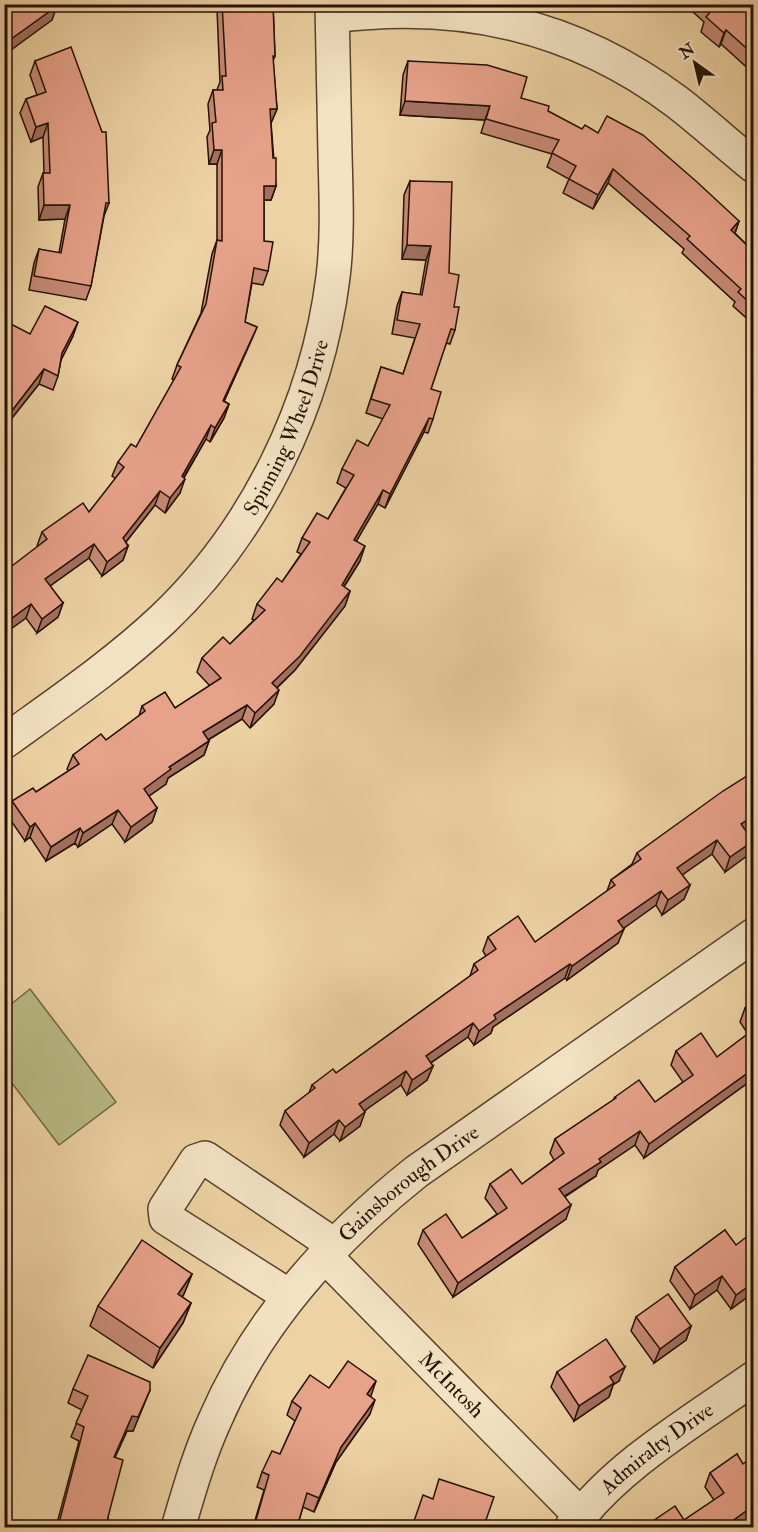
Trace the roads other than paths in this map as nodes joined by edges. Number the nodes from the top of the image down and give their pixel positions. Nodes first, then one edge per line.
1 (332, 10) edge
2 (753, 166) edge
3 (4, 742) edge
4 (753, 935) edge
5 (329, 1250) junction
6 (290, 1296) junction
7 (753, 1378) edge
8 (575, 1521) edge
9 (178, 1527) edge

1 - 2 street
1 - 3 street, Spinning Wheel Drive
4 - 5 street, Gainsborough Drive
5 - 6 street, Gainsborough Drive
5 - 6 street, McIntosh
5 - 8 street, McIntosh
6 - 9 street, Gainsborough Drive
7 - 8 street, Admiralty Drive

